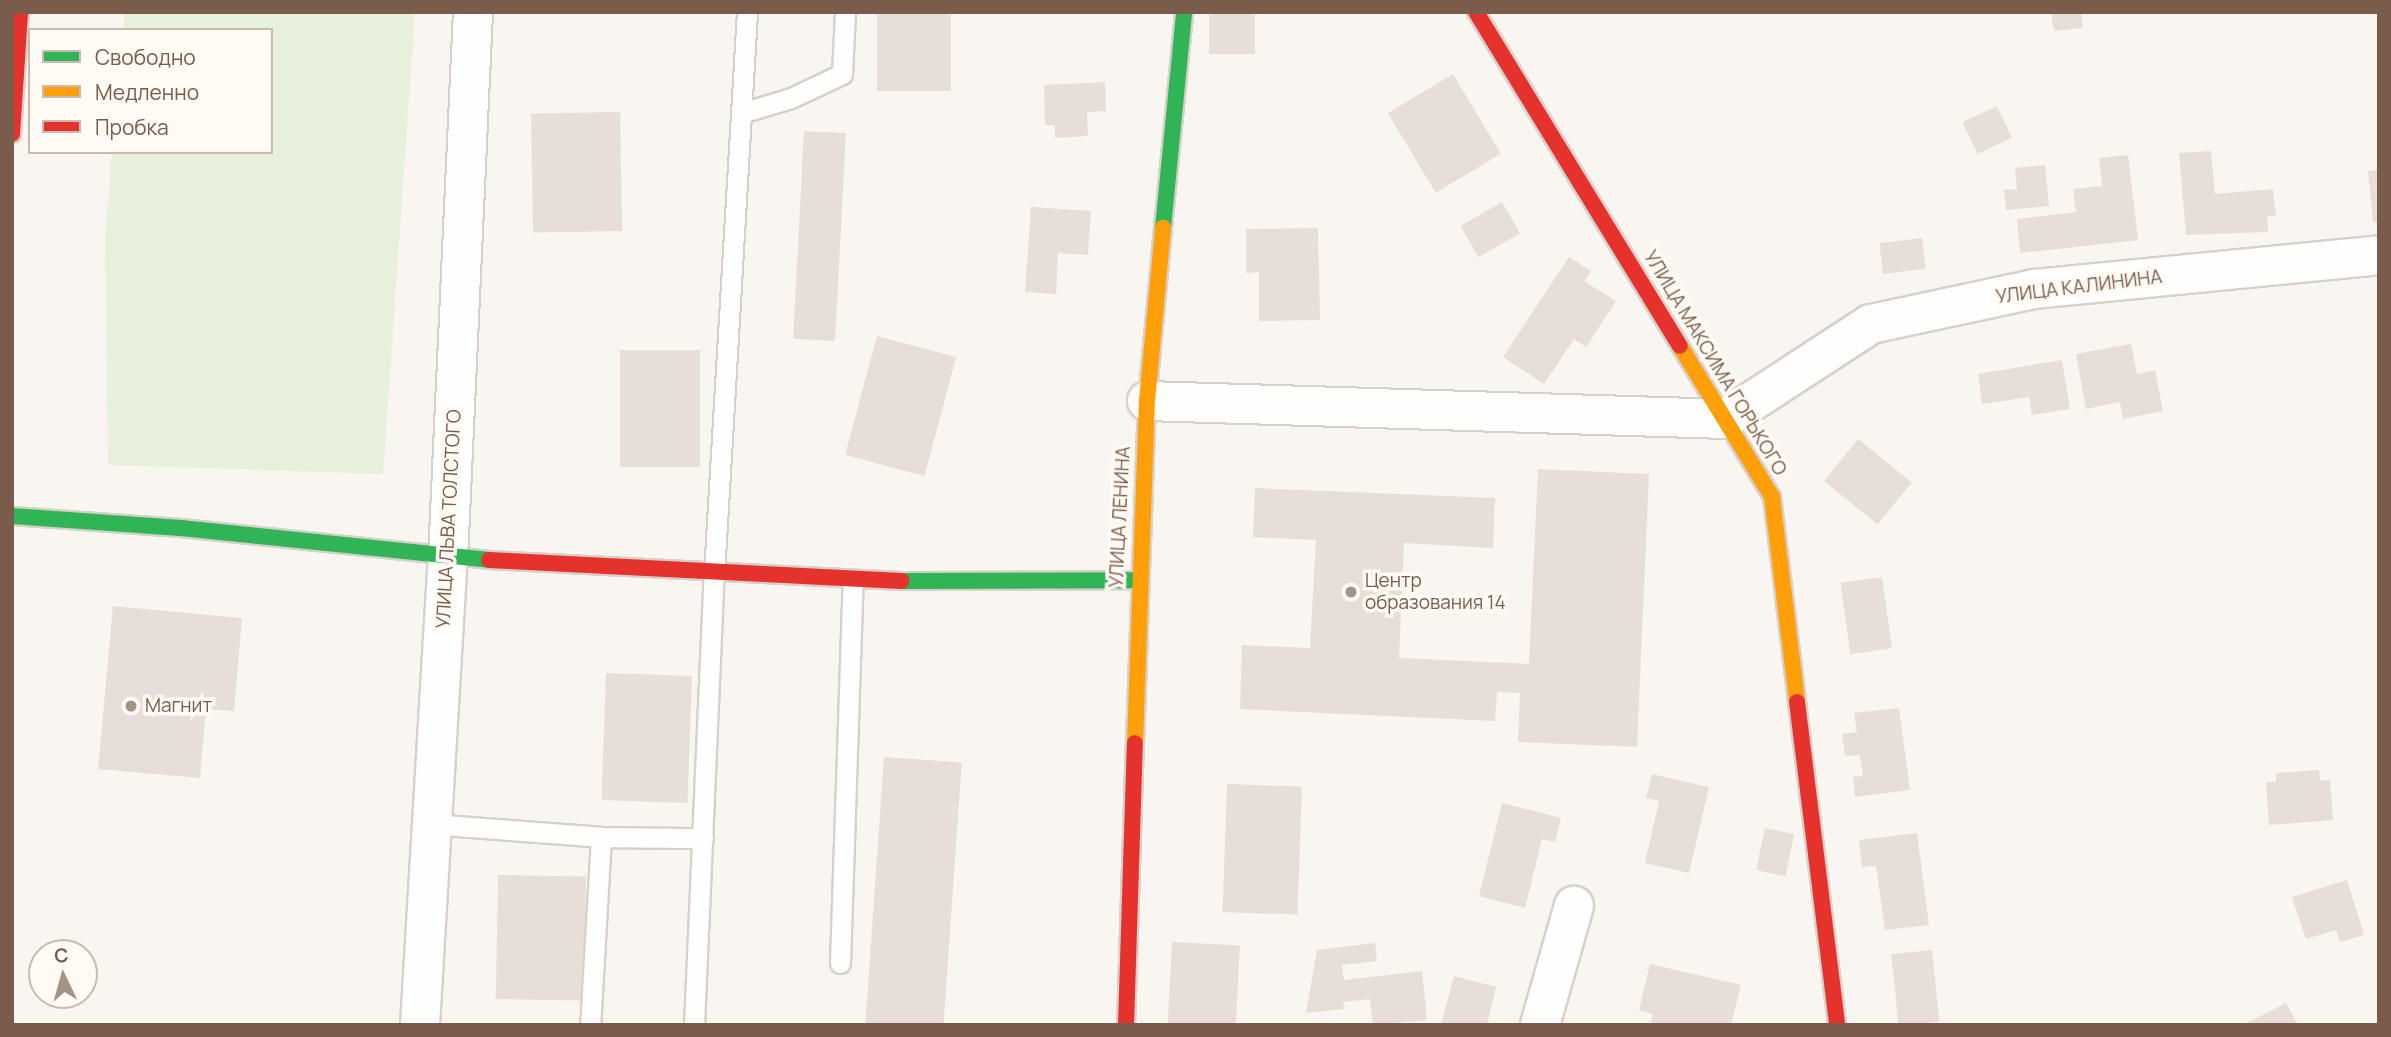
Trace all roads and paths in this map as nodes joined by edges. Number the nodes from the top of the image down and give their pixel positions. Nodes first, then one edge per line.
1 (20, 12) edge
2 (473, 12) edge
3 (747, 12) edge
4 (845, 12) edge
5 (1184, 12) edge
6 (1476, 12) edge
7 (741, 113) junction
8 (12, 134) edge
9 (2379, 255) edge
10 (1147, 401) junction
11 (1725, 419) junction
12 (12, 516) edge
13 (449, 558) junction
14 (714, 574) junction
15 (1138, 580) junction
16 (853, 581) junction
17 (430, 824) junction
18 (601, 837) junction
19 (703, 838) junction
20 (1574, 906) dead end
21 (840, 963) dead end
22 (420, 1025) edge
23 (590, 1025) edge
24 (694, 1025) edge
25 (1126, 1025) edge
26 (1540, 1025) edge
27 (1837, 1025) edge

1 - 8 street
2 - 13 street, УЛИЦА ЛЬВА ТОЛСТОГО
3 - 7 lane
4 - 7 lane
5 - 10 street, УЛИЦА ЛЕНИНА
6 - 11 street, УЛИЦА МАКСИМА ГОРЬКОГО
7 - 14 lane
9 - 11 street, УЛИЦА КАЛИНИНА
10 - 11 street
10 - 15 street, УЛИЦА ЛЕНИНА
11 - 27 street, УЛИЦА МАКСИМА ГОРЬКОГО
12 - 13 street
13 - 14 street
13 - 17 street, УЛИЦА ЛЬВА ТОЛСТОГО
14 - 16 street
14 - 19 lane
15 - 16 street
15 - 25 street, УЛИЦА ЛЕНИНА
16 - 21 lane
17 - 18 lane
17 - 22 street, УЛИЦА ЛЬВА ТОЛСТОГО
18 - 19 lane
18 - 23 lane
19 - 24 lane
20 - 26 street

